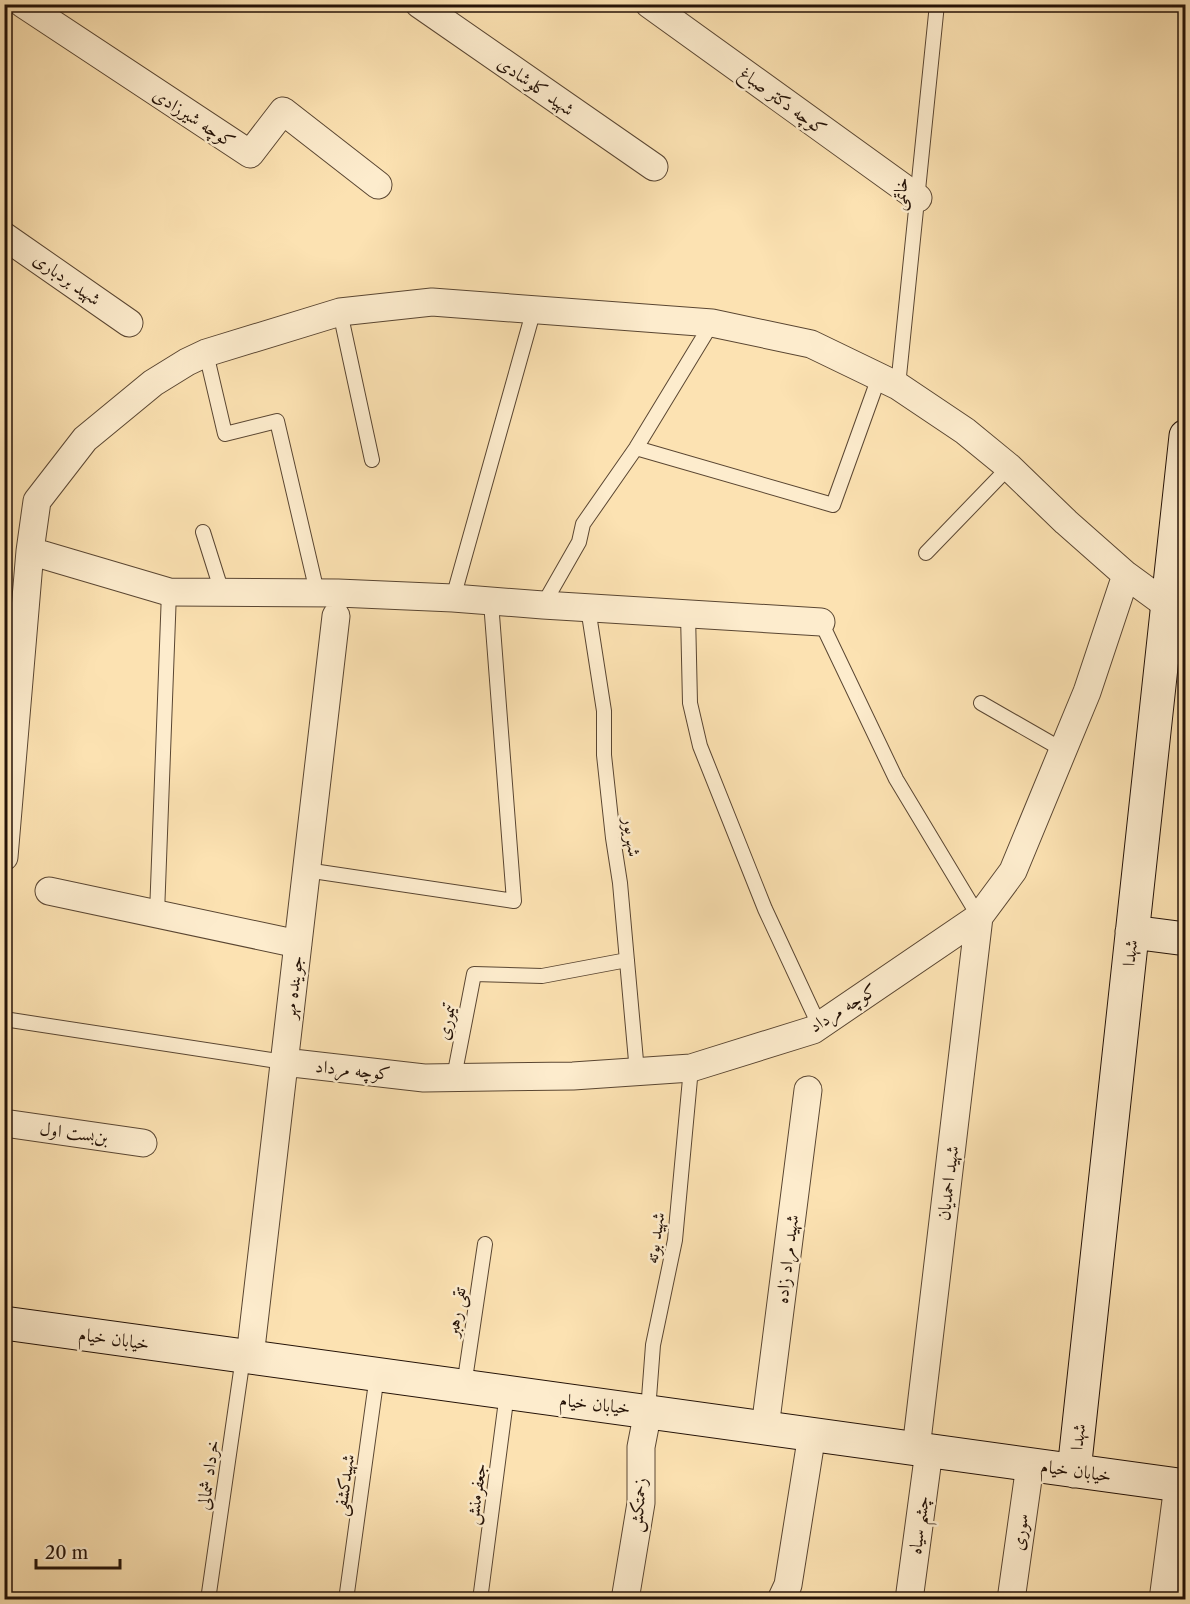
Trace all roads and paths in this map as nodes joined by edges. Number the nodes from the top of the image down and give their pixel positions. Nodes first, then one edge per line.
1 (23, 4) edge
2 (419, 4) edge
3 (649, 4) edge
4 (937, 4) edge
5 (654, 166) dead end
6 (378, 185) dead end
7 (918, 198) junction
8 (4, 236) edge
9 (534, 309) junction
10 (340, 312) junction
11 (129, 323) dead end
12 (712, 323) junction
13 (206, 353) junction
14 (888, 381) junction
15 (1185, 436) edge
16 (636, 448) junction
17 (372, 460) dead end
18 (1009, 467) junction
19 (202, 532) dead end
20 (30, 551) junction
21 (926, 554) dead end
22 (1126, 575) junction
23 (169, 592) junction
24 (222, 592) junction
25 (317, 592) junction
26 (453, 598) junction
27 (491, 602) junction
28 (543, 605) junction
29 (1167, 605) junction
30 (588, 608) junction
31 (688, 614) junction
32 (336, 616) dead end
33 (821, 622) joint
34 (981, 703) dead end
35 (1063, 750) junction
36 (4, 856) edge
37 (306, 870) junction
38 (49, 891) dead end
39 (157, 914) junction
40 (979, 917) junction
41 (1132, 932) junction
42 (1185, 939) edge
43 (298, 944) junction
44 (627, 960) junction
45 (4, 1018) edge
46 (819, 1025) junction
47 (284, 1062) junction
48 (691, 1068) junction
49 (638, 1072) junction
50 (454, 1077) junction
51 (807, 1090) dead end
52 (4, 1123) edge
53 (143, 1143) dead end
54 (485, 1244) dead end
55 (4, 1323) edge
56 (247, 1357) junction
57 (377, 1375) junction
58 (464, 1386) junction
59 (507, 1393) junction
60 (648, 1411) junction
61 (765, 1428) junction
62 (812, 1434) junction
63 (923, 1450) junction
64 (1030, 1465) junction
65 (1074, 1471) junction
66 (1182, 1485) edge
67 (208, 1599) edge
68 (346, 1599) edge
69 (480, 1599) edge
70 (625, 1599) edge
71 (781, 1599) edge
72 (909, 1599) edge
73 (1011, 1599) edge
74 (1163, 1599) edge

1 - 6 street, کوچه شیرزادی
2 - 5 street, شهید کلوشادی
3 - 7 street, کوچه دکتر صباغ
4 - 7 lane, خاتمی
7 - 14 lane, خاتمی
8 - 11 street, شهید بردباری
9 - 10 street
9 - 12 street
9 - 26 lane
10 - 13 street
10 - 17 lane
12 - 14 street
12 - 16 lane
13 - 20 street
13 - 25 lane
14 - 16 lane, خاتمی
14 - 18 street
15 - 29 street, شهدا
16 - 28 lane
18 - 21 lane
18 - 22 street
19 - 24 lane
20 - 23 street
20 - 36 street
22 - 29 street
22 - 35 street, کوچه مرداد
23 - 24 street
23 - 39 lane
24 - 25 street
25 - 26 street
26 - 27 street
27 - 28 street
27 - 37 lane
28 - 30 street
29 - 41 street, شهدا
30 - 31 street
30 - 44 lane, شهریور
31 - 33 street
31 - 46 lane
32 - 37 street, جوینده مهر
33 - 40 lane
34 - 35 lane
35 - 40 street, کوچه مرداد
37 - 43 street, جوینده مهر
38 - 39 street
39 - 43 street
40 - 46 street, کوچه مرداد
40 - 63 street, شهید احمدیان
41 - 42 street
41 - 65 street, شهدا
43 - 47 street, جوینده مهر
44 - 49 lane, شهریور
44 - 50 lane, تیموری
45 - 47 lane
46 - 48 street, کوچه مرداد
47 - 50 street, کوچه مرداد
47 - 56 street, جوینده مهر
48 - 49 street, کوچه مرداد
48 - 60 lane, شهید بوته
49 - 50 street, کوچه مرداد
51 - 61 street, شهید مراد زاده
52 - 53 street, بن‌بست اول
54 - 58 lane, تقی رهبر
55 - 56 street, خیابان خیام
56 - 57 street, خیابان خیام
56 - 67 lane, خرداد شمالی
57 - 58 street, خیابان خیام
57 - 68 lane, شهیدکشفی
58 - 59 street, خیابان خیام
59 - 60 street, خیابان خیام
59 - 69 lane, جعفرمنش
60 - 61 street, خیابان خیام
60 - 70 street, زحمتکش
61 - 62 street, خیابان خیام
62 - 63 street, خیابان خیام
62 - 71 street
63 - 64 street, خیابان خیام
63 - 72 street, چشم سیاه
64 - 65 street, خیابان خیام
64 - 73 street, سوری
65 - 66 street, خیابان خیام
66 - 74 street

